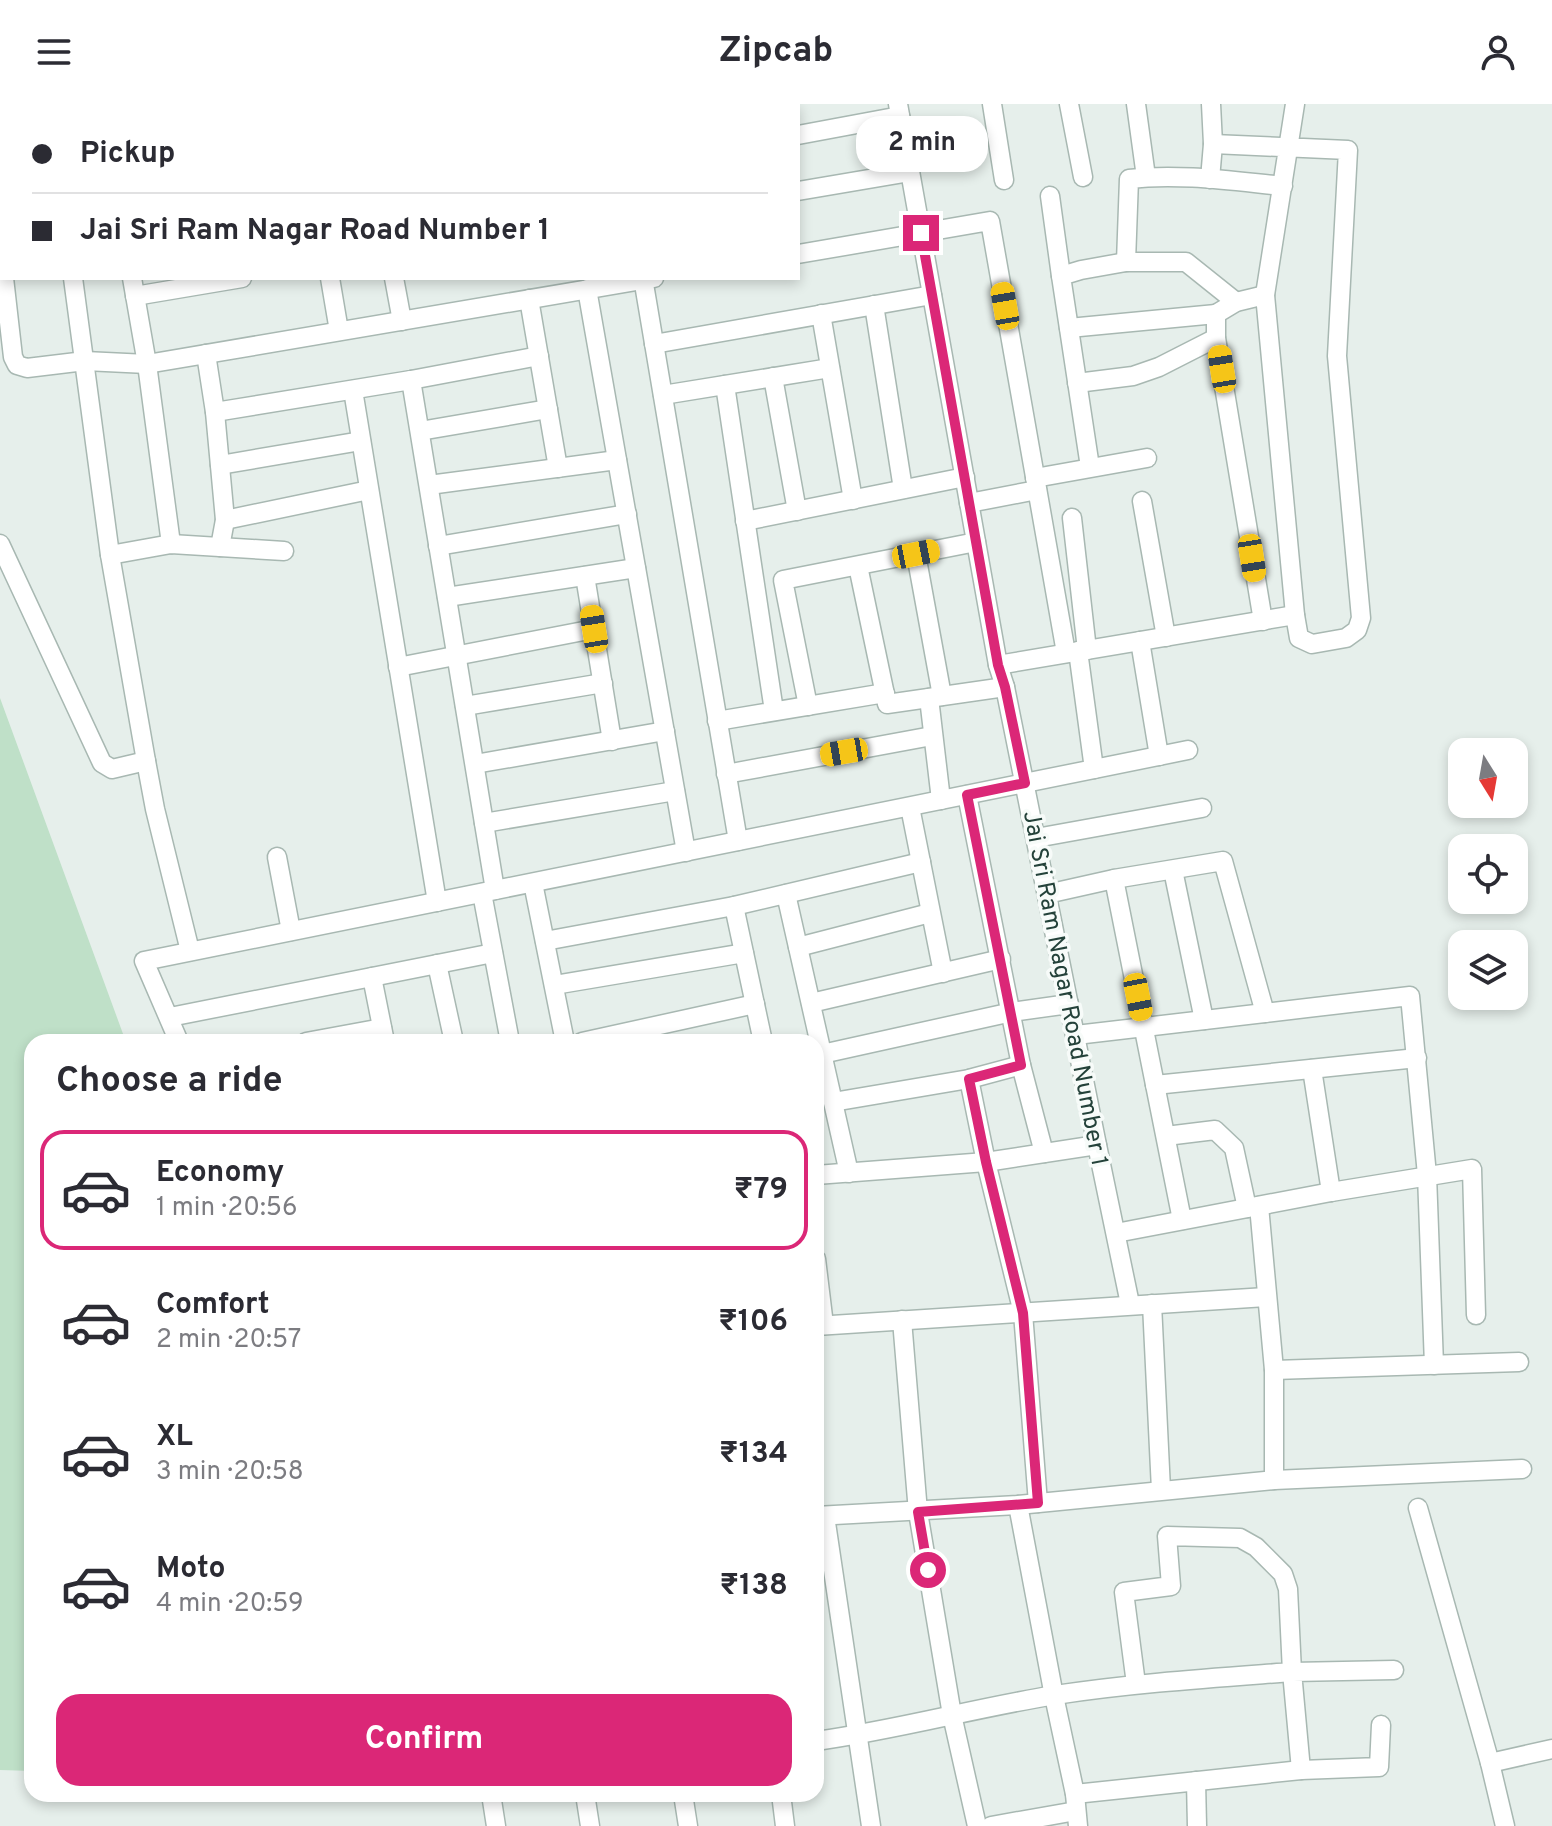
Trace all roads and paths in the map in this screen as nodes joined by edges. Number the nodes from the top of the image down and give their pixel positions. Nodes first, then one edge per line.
1 (992, 104) edge
2 (1069, 104) edge
3 (1136, 104) edge
4 (1211, 104) edge
5 (1295, 104) edge
6 (899, 110) edge
7 (800, 135) edge
8 (1213, 144) junction
9 (1288, 149) junction
10 (910, 172) junction
11 (1083, 177) dead end
12 (1146, 177) junction
13 (1210, 179) junction
14 (1004, 180) dead end
15 (1283, 186) junction
16 (800, 191) edge
17 (1050, 196) dead end
18 (921, 233) junction
19 (800, 254) edge
20 (1126, 262) junction
21 (1061, 276) junction
22 (73, 280) edge
23 (218, 280) edge
24 (330, 280) edge
25 (394, 280) edge
26 (641, 280) edge
27 (647, 280) edge
28 (4, 287) edge
29 (133, 287) edge
30 (587, 289) junction
31 (932, 295) junction
32 (1265, 295) junction
33 (529, 299) junction
34 (1236, 302) junction
35 (874, 305) junction
36 (821, 314) junction
37 (1216, 314) junction
38 (402, 321) junction
39 (1069, 328) junction
40 (339, 331) junction
41 (1216, 338) junction
42 (654, 344) junction
43 (206, 354) junction
44 (539, 356) junction
45 (85, 361) junction
46 (147, 364) junction
47 (830, 368) junction
48 (773, 377) junction
49 (411, 380) junction
50 (1077, 383) junction
51 (725, 385) junction
52 (353, 390) junction
53 (663, 395) junction
54 (548, 409) junction
55 (215, 412) junction
56 (420, 431) junction
57 (361, 441) junction
58 (1147, 458) dead end
59 (617, 460) junction
60 (220, 465) junction
61 (1090, 467) junction
62 (558, 468) junction
63 (965, 477) junction
64 (1036, 484) junction
65 (429, 485) junction
66 (903, 489) junction
67 (369, 490) junction
68 (853, 500) junction
69 (1142, 501) dead end
70 (969, 503) junction
71 (797, 511) junction
72 (627, 514) junction
73 (1072, 518) dead end
74 (225, 520) junction
75 (745, 521) junction
76 (976, 542) junction
77 (0, 544) edge
78 (171, 544) junction
79 (438, 546) junction
80 (220, 547) junction
81 (284, 551) dead end
82 (916, 554) junction
83 (110, 555) junction
84 (858, 566) junction
85 (636, 568) junction
86 (585, 576) junction
87 (447, 597) junction
88 (1295, 615) junction
89 (1263, 621) junction
90 (594, 629) junction
91 (1166, 637) junction
92 (1140, 641) junction
93 (1077, 652) junction
94 (457, 655) junction
95 (998, 665) junction
96 (398, 667) junction
97 (603, 683) junction
98 (1005, 687) junction
99 (885, 693) junction
100 (935, 697) junction
101 (465, 706) junction
102 (808, 706) junction
103 (774, 711) junction
104 (717, 721) junction
105 (665, 731) junction
106 (932, 736) junction
107 (612, 741) junction
108 (1188, 750) dead end
109 (1159, 756) junction
110 (146, 761) junction
111 (475, 764) junction
112 (1094, 769) junction
113 (726, 774) junction
114 (1025, 783) junction
115 (675, 791) junction
116 (967, 795) junction
117 (941, 800) junction
118 (910, 807) junction
119 (1202, 808) dead end
120 (484, 823) junction
121 (1036, 838) junction
122 (738, 841) junction
123 (686, 852) junction
124 (277, 857) dead end
125 (921, 862) junction
126 (1173, 870) junction
127 (1114, 879) junction
128 (533, 883) junction
129 (488, 892) junction
130 (786, 894) junction
131 (1047, 894) junction
132 (437, 902) junction
133 (734, 906) junction
134 (930, 913) junction
135 (291, 931) junction
136 (545, 941) junction
137 (798, 947) junction
138 (190, 951) junction
139 (493, 953) junction
140 (744, 953) junction
141 (1001, 959) junction
142 (437, 964) junction
143 (943, 973) junction
144 (372, 977) junction
145 (554, 985) junction
146 (811, 1003) junction
147 (755, 1004) junction
148 (1069, 1004) junction
149 (1012, 1012) junction
150 (1265, 1013) junction
151 (170, 1017) junction
152 (1204, 1020) junction
153 (1144, 1027) junction
154 (176, 1034) edge
155 (383, 1034) edge
156 (452, 1034) edge
157 (508, 1034) edge
158 (563, 1034) edge
159 (618, 1034) edge
160 (761, 1034) edge
161 (818, 1034) edge
162 (1076, 1035) junction
163 (824, 1054) edge
164 (1417, 1058) junction
165 (824, 1063) edge
166 (1021, 1065) junction
167 (1312, 1069) junction
168 (969, 1079) junction
169 (1155, 1085) junction
170 (833, 1102) junction
171 (1166, 1136) junction
172 (1097, 1145) junction
173 (1044, 1153) junction
174 (986, 1162) junction
175 (849, 1173) junction
176 (824, 1175) edge
177 (1427, 1175) junction
178 (1331, 1192) junction
179 (1253, 1207) junction
180 (1182, 1220) junction
181 (1116, 1233) junction
182 (1266, 1297) junction
183 (1130, 1304) junction
184 (1152, 1304) junction
185 (1023, 1313) junction
186 (1476, 1315) dead end
187 (902, 1320) junction
188 (824, 1325) edge
189 (1519, 1362) dead end
190 (1434, 1365) junction
191 (1274, 1370) junction
192 (1522, 1469) dead end
193 (1274, 1480) junction
194 (1161, 1490) junction
195 (1038, 1503) junction
196 (1018, 1505) junction
197 (1418, 1508) dead end
198 (918, 1512) junction
199 (824, 1516) edge
200 (824, 1534) edge
201 (1394, 1670) dead end
202 (1292, 1672) junction
203 (1136, 1684) junction
204 (1054, 1696) junction
205 (952, 1715) junction
206 (1381, 1725) dead end
207 (858, 1735) junction
208 (824, 1740) edge
209 (1552, 1749) edge
210 (1490, 1763) junction
211 (1301, 1770) junction
212 (1196, 1781) junction
213 (492, 1802) edge
214 (586, 1802) edge
215 (684, 1802) edge
216 (782, 1802) edge
217 (1076, 1810) edge
218 (496, 1826) edge
219 (590, 1826) edge
220 (688, 1826) edge
221 (785, 1826) edge
222 (871, 1826) edge
223 (977, 1826) edge
224 (991, 1826) edge
225 (1197, 1826) edge
226 (1505, 1826) edge

1 - 14 street
2 - 11 street
3 - 12 street
4 - 8 street
5 - 9 street
6 - 7 street
6 - 10 street, Jai Sri Ram Nagar Road Number 1
8 - 9 street
8 - 13 street
9 - 15 street
9 - 88 street
10 - 16 street
10 - 18 street, Jai Sri Ram Nagar Road Number 1
12 - 13 street
12 - 20 street
13 - 15 street
15 - 32 street
17 - 21 street
18 - 19 street
18 - 31 street, Jai Sri Ram Nagar Road Number 1
18 - 64 street
20 - 21 street
20 - 34 street
21 - 39 street
22 - 45 street
23 - 29 street
24 - 40 street
25 - 38 street
26 - 30 street
27 - 42 street
28 - 45 street
29 - 46 street
30 - 33 street
30 - 59 street
31 - 35 street
31 - 63 street, Jai Sri Ram Nagar Road Number 1
32 - 34 street
32 - 88 street
33 - 38 street
33 - 44 street
34 - 37 street
35 - 36 street
35 - 66 street
36 - 42 street
36 - 47 street
37 - 39 street
37 - 41 street
38 - 40 street
39 - 50 street
40 - 43 street
41 - 50 street
41 - 89 street
42 - 53 street
43 - 46 street
43 - 55 street
44 - 49 street
44 - 54 street
45 - 46 street
45 - 83 street
46 - 78 street
47 - 48 street
47 - 68 street
48 - 51 street
48 - 71 street
49 - 52 street
49 - 56 street
50 - 61 street
51 - 53 street
51 - 75 street
52 - 55 street
52 - 57 street
53 - 104 street
54 - 56 street
54 - 62 street
55 - 60 street
56 - 65 street
57 - 60 street
57 - 67 street
58 - 61 street
59 - 62 street
59 - 72 street
60 - 74 street
61 - 64 street
62 - 65 street
63 - 66 street
63 - 70 street, Jai Sri Ram Nagar Road Number 1
64 - 70 street
64 - 93 street
65 - 79 street
66 - 68 street
67 - 74 street
67 - 96 street
68 - 71 street
69 - 91 street
70 - 76 street, Jai Sri Ram Nagar Road Number 1
71 - 75 street
72 - 79 street
72 - 85 street
73 - 93 street
74 - 80 street
75 - 103 street
76 - 82 street
76 - 95 street, Jai Sri Ram Nagar Road Number 1
77 - 110 street
78 - 80 street
78 - 83 street
79 - 87 street
80 - 81 street
82 - 84 street
82 - 100 street
83 - 110 street
84 - 99 street
84 - 102 street
85 - 86 street
85 - 105 street
86 - 87 street
86 - 90 street
87 - 94 street
88 - 89 street
89 - 91 street
90 - 94 street
90 - 97 street
91 - 92 street
92 - 93 street
92 - 109 street
93 - 95 street
93 - 112 street
94 - 96 street
94 - 101 street
95 - 98 street, Jai Sri Ram Nagar Road Number 1
96 - 132 street
97 - 101 street
97 - 107 street
98 - 100 street
98 - 114 street, Jai Sri Ram Nagar Road Number 1
99 - 100 street
99 - 102 street
100 - 106 street
101 - 111 street
102 - 103 street
103 - 104 street
104 - 113 street
105 - 107 street
105 - 115 street
106 - 113 street
106 - 117 street
107 - 111 street
108 - 109 street
109 - 112 street
110 - 138 street
111 - 120 street
112 - 114 street
113 - 122 street
114 - 116 street
114 - 121 street, Jai Sri Ram Nagar Road Number 1
115 - 120 street
115 - 123 street
116 - 117 street
116 - 141 street
117 - 118 street
118 - 122 street
118 - 125 street
119 - 121 street
120 - 129 street
121 - 131 street, Jai Sri Ram Nagar Road Number 1
122 - 123 street
123 - 128 street
124 - 135 street
125 - 130 street
125 - 134 street
126 - 127 street
126 - 150 street
126 - 152 street
127 - 131 street
127 - 153 street
128 - 129 street
128 - 136 street
129 - 132 street
129 - 139 street
130 - 133 street
130 - 137 street
131 - 148 street, Jai Sri Ram Nagar Road Number 1
132 - 135 street
133 - 136 street
133 - 140 street
134 - 137 street
134 - 143 street
135 - 138 street
136 - 145 street
137 - 146 street
138 - 151 street
139 - 142 street
139 - 157 street
140 - 145 street
140 - 147 street
141 - 143 street
141 - 149 street
142 - 144 street
142 - 156 street
143 - 146 street
144 - 151 street
144 - 155 street
145 - 158 street
146 - 161 street
147 - 159 street
147 - 160 street
148 - 149 street
148 - 162 street, Jai Sri Ram Nagar Road Number 1
149 - 163 street
149 - 166 street
150 - 152 street
150 - 164 street
151 - 154 street
152 - 153 street
153 - 162 street
153 - 169 street
162 - 172 street, Jai Sri Ram Nagar Road Number 1
164 - 167 street
164 - 177 street
165 - 170 street
166 - 168 street
166 - 173 street
167 - 169 street
167 - 178 street
168 - 170 street
168 - 174 street
169 - 171 street
170 - 175 street
171 - 179 street
171 - 180 street
172 - 173 street
172 - 181 street, Jai Sri Ram Nagar Road Number 1
173 - 174 street
174 - 175 street
174 - 185 street
175 - 176 street
177 - 178 street
177 - 186 street
177 - 190 street
178 - 179 street
179 - 180 street
179 - 182 street
180 - 181 street
181 - 183 street, Jai Sri Ram Nagar Road Number 1
182 - 184 street
182 - 191 street
183 - 184 street
183 - 185 street
184 - 194 street
185 - 187 street
185 - 195 street
187 - 188 street
187 - 198 street
189 - 190 street
190 - 191 street
191 - 193 street
192 - 193 street
193 - 194 street
194 - 195 street
195 - 196 street
196 - 198 street
196 - 204 street
197 - 210 street
198 - 199 street
198 - 205 street
200 - 207 street
201 - 202 street
202 - 203 street
202 - 203 street
202 - 211 street
203 - 204 street
204 - 205 street
204 - 217 street
205 - 207 street
205 - 223 street
206 - 211 street
207 - 208 street
207 - 222 street
209 - 210 street
210 - 226 street
211 - 212 street
212 - 217 street
212 - 225 street
213 - 218 street
214 - 219 street
215 - 220 street
216 - 221 street
217 - 224 street

